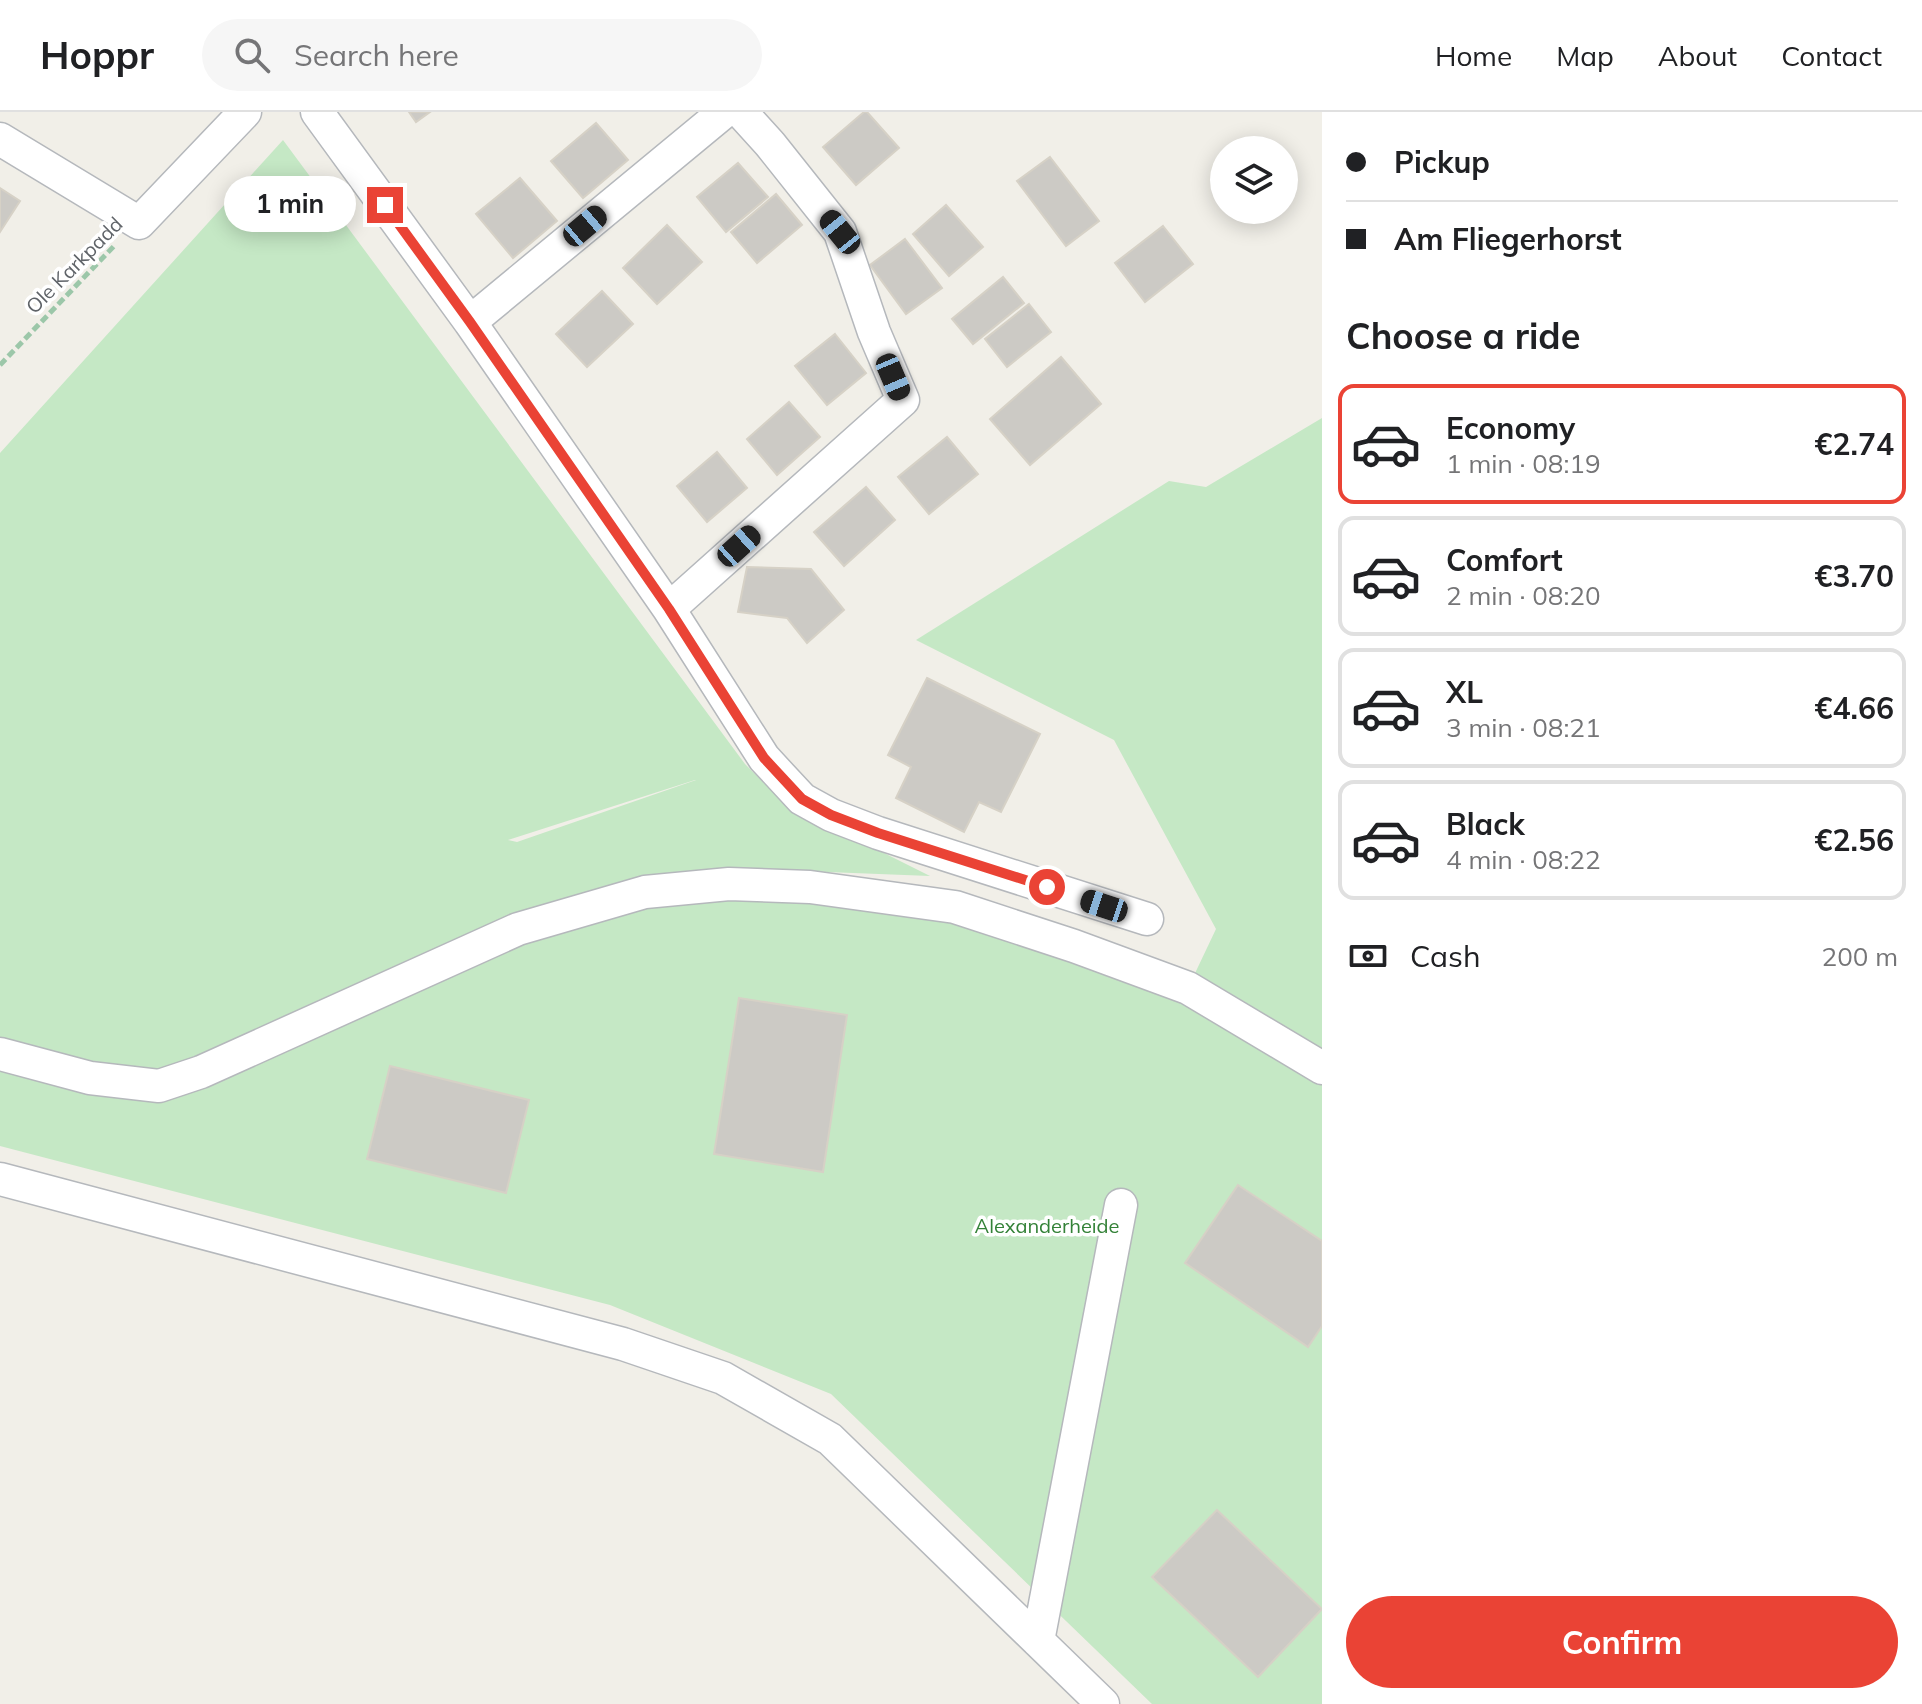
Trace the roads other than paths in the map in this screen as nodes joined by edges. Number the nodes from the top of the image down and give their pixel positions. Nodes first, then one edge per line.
1 (245, 112) edge
2 (317, 112) edge
3 (724, 112) edge
4 (741, 112) edge
5 (0, 139) edge
6 (470, 322) junction
7 (669, 609) junction
8 (1147, 919) dead end
9 (0, 1054) edge
10 (1322, 1068) edge
11 (0, 1179) edge
12 (1121, 1205) dead end
13 (1038, 1641) junction
14 (1103, 1704) edge

1 - 5 street
2 - 6 street
3 - 6 street
4 - 7 street
6 - 7 street
7 - 8 street
9 - 10 street
11 - 13 street
12 - 13 street
13 - 14 street

